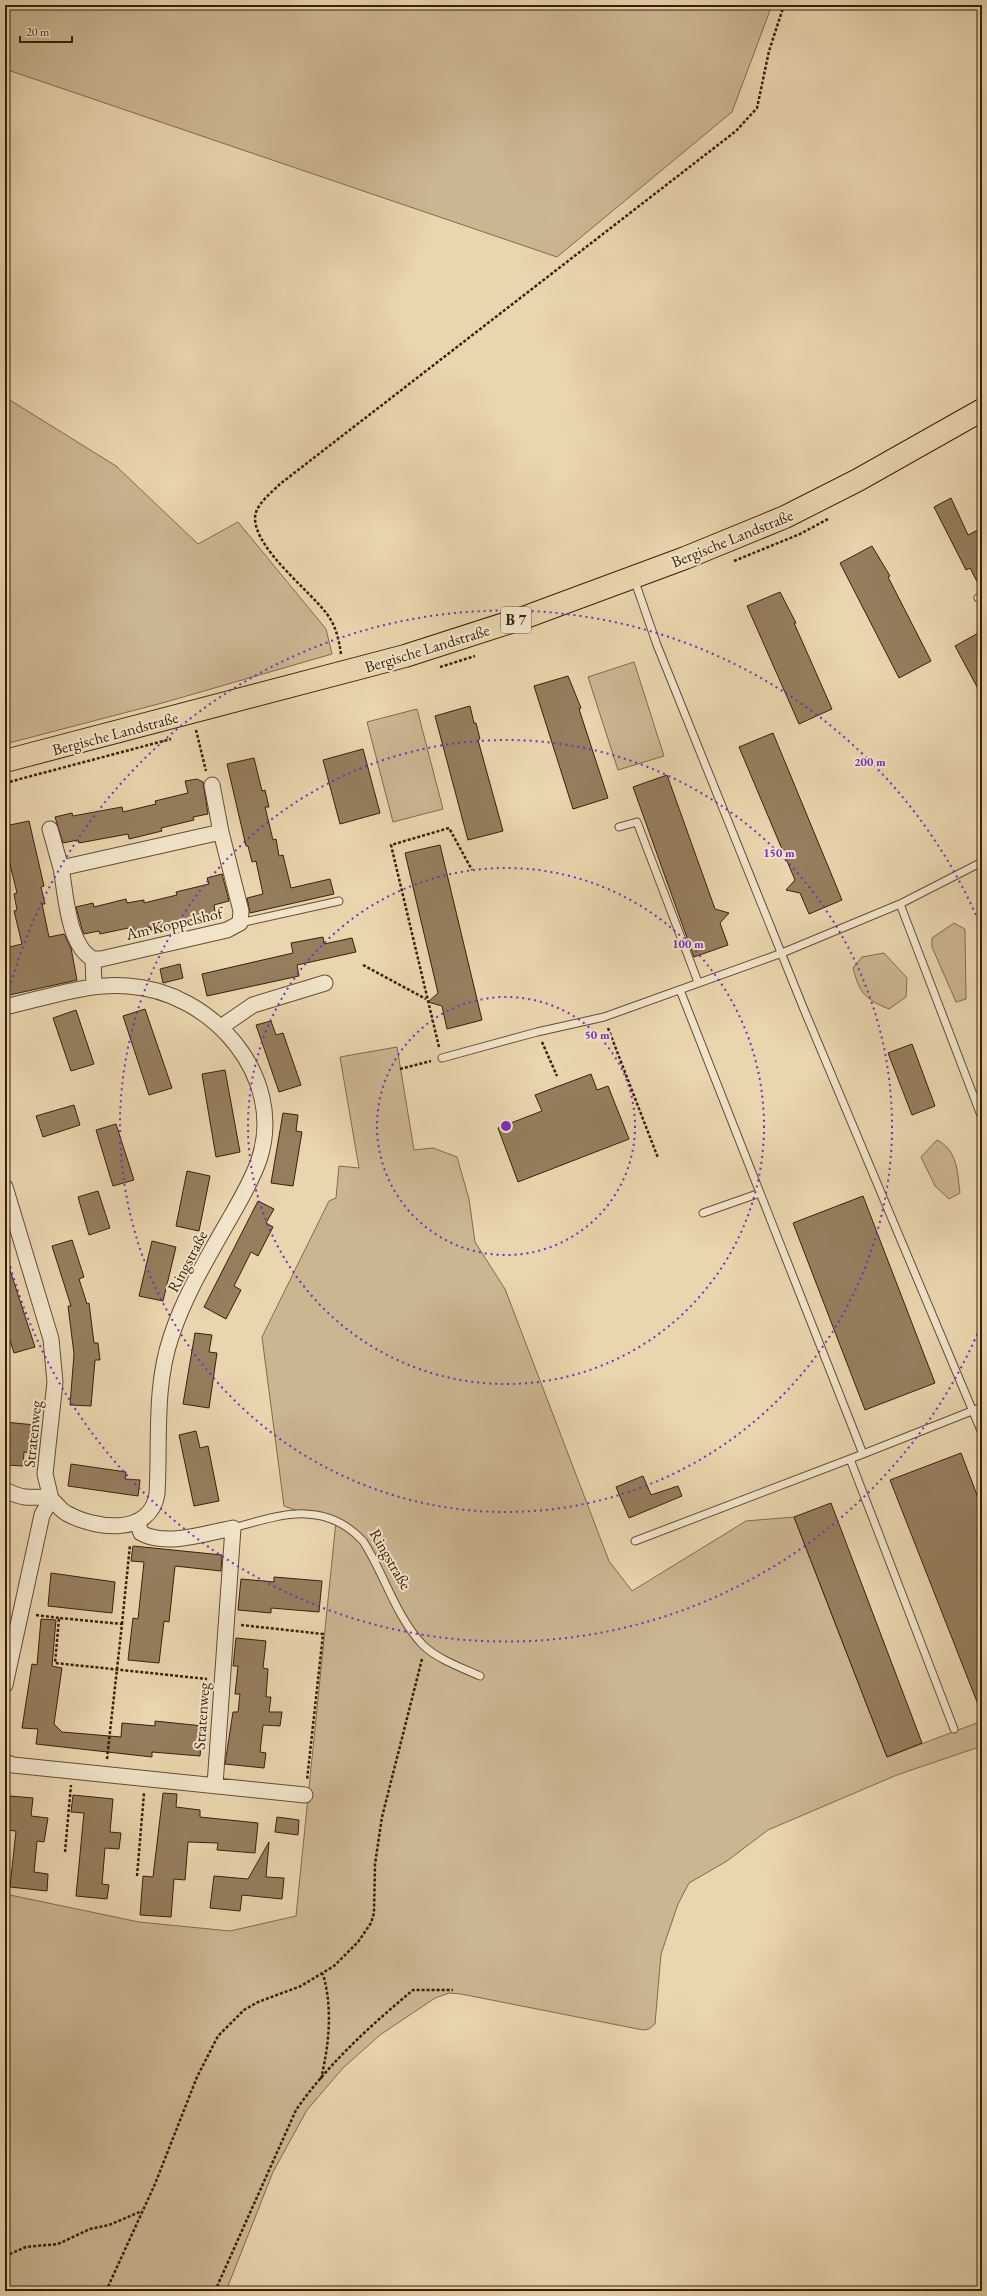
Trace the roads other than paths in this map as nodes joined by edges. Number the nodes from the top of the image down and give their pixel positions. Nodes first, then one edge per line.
1 (982, 410) edge
2 (633, 577) junction
3 (5, 761) edge
4 (212, 785) road end
5 (619, 827) dead end
6 (50, 829) dead end
7 (221, 832) junction
8 (982, 862) edge
9 (61, 868) junction
10 (340, 900) dead end
11 (900, 904) junction
12 (240, 923) junction
13 (782, 953) junction
14 (93, 959) junction
15 (698, 982) junction
16 (325, 983) dead end
17 (94, 986) junction
18 (680, 990) junction
19 (5, 1007) edge
20 (221, 1027) junction
21 (442, 1058) road end
22 (982, 1118) edge
23 (760, 1193) junction
24 (6, 1194) edge
25 (703, 1213) dead end
26 (982, 1407) edge
27 (973, 1410) junction
28 (982, 1433) edge
29 (863, 1454) junction
30 (850, 1459) junction
31 (5, 1490) edge
32 (51, 1499) junction
33 (131, 1523) junction
34 (233, 1528) junction
35 (635, 1541) dead end
36 (480, 1676) dead end
37 (5, 1685) edge
38 (954, 1729) dead end
39 (5, 1762) edge
40 (215, 1785) junction
41 (305, 1794) road end

1 - 2 main road, Bergische Landstraße / B 7
2 - 3 main road, Bergische Landstraße / B 7
2 - 13 lane
4 - 7 street, Am Koppelshof
5 - 15 lane
6 - 9 street
7 - 9 street
7 - 12 street, Am Koppelshof
8 - 11 lane
9 - 14 street
10 - 12 lane
11 - 13 lane
11 - 22 lane
12 - 14 street, Am Koppelshof
13 - 15 lane
13 - 27 lane
14 - 17 street
15 - 18 lane
16 - 20 street
17 - 19 street, Ringstraße
17 - 20 street, Ringstraße
18 - 21 lane
18 - 23 lane
20 - 33 street, Ringstraße
23 - 25 lane
23 - 29 lane
24 - 32 street, Stratenweg
26 - 27 lane
27 - 28 lane
27 - 29 lane
29 - 30 lane
30 - 35 lane
30 - 38 lane
31 - 32 street
32 - 33 street
32 - 37 street
33 - 34 street, Ringstraße
34 - 36 lane, Ringstraße
34 - 40 street, Stratenweg
39 - 40 street
40 - 41 street

